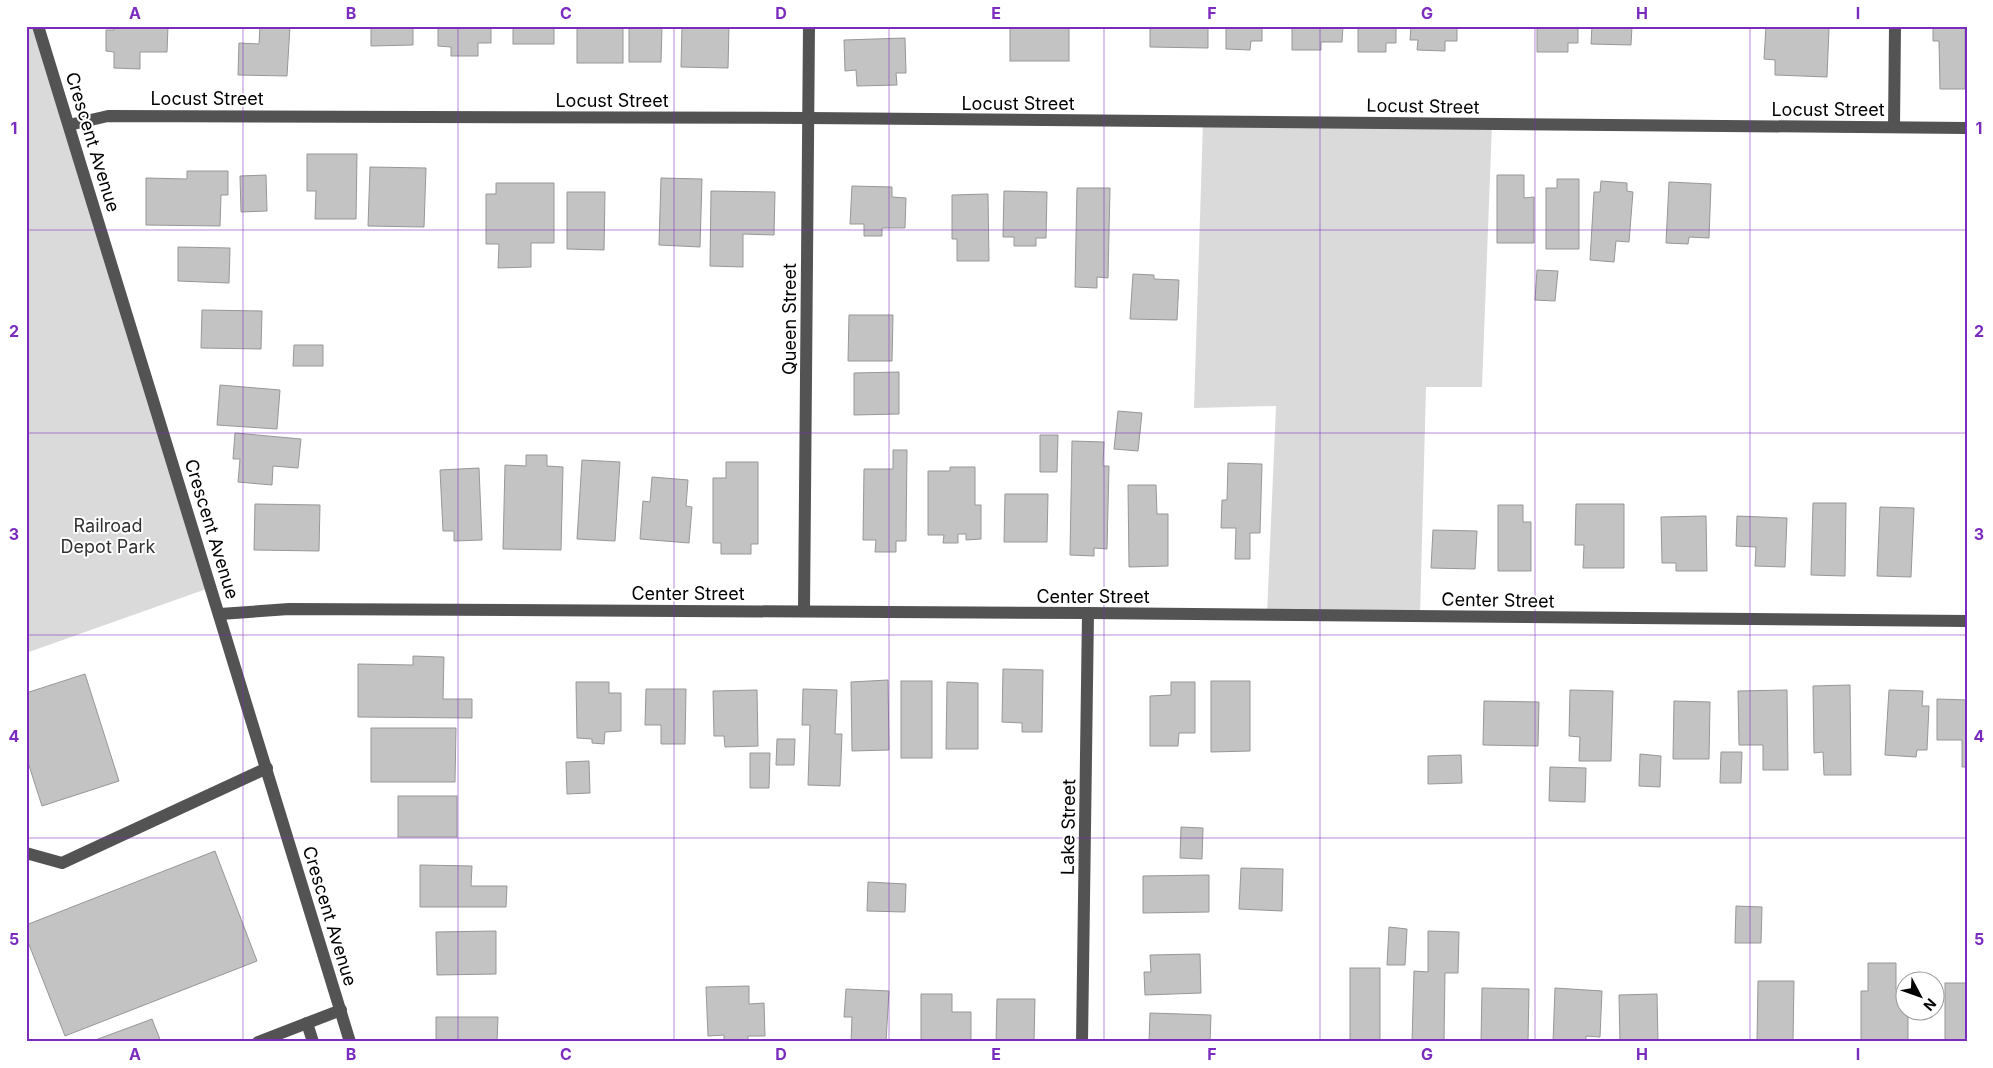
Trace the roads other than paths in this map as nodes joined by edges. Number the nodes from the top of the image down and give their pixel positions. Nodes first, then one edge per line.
1 (38, 26) edge
2 (808, 26) edge
3 (1895, 26) edge
4 (808, 118) junction
5 (69, 124) junction
6 (1894, 127) junction
7 (1967, 128) edge
8 (804, 611) junction
9 (1088, 613) junction
10 (220, 614) junction
11 (1967, 621) edge
12 (267, 768) junction
13 (26, 853) edge
14 (341, 1010) junction
15 (307, 1023) junction
16 (258, 1042) edge
17 (313, 1042) edge
18 (350, 1042) edge
19 (1082, 1042) edge

1 - 5 street, Crescent Avenue
2 - 4 street, Queen Street
3 - 6 street
4 - 5 street, Locust Street
4 - 6 street, Locust Street
4 - 8 street, Queen Street
5 - 10 street, Crescent Avenue
6 - 7 street, Locust Street
8 - 9 street, Center Street
8 - 10 street, Center Street
9 - 11 street, Center Street
9 - 19 street, Lake Street
10 - 12 street, Crescent Avenue
12 - 13 street
12 - 14 street, Crescent Avenue
14 - 15 street
14 - 18 street, Crescent Avenue
15 - 16 street
15 - 17 street

